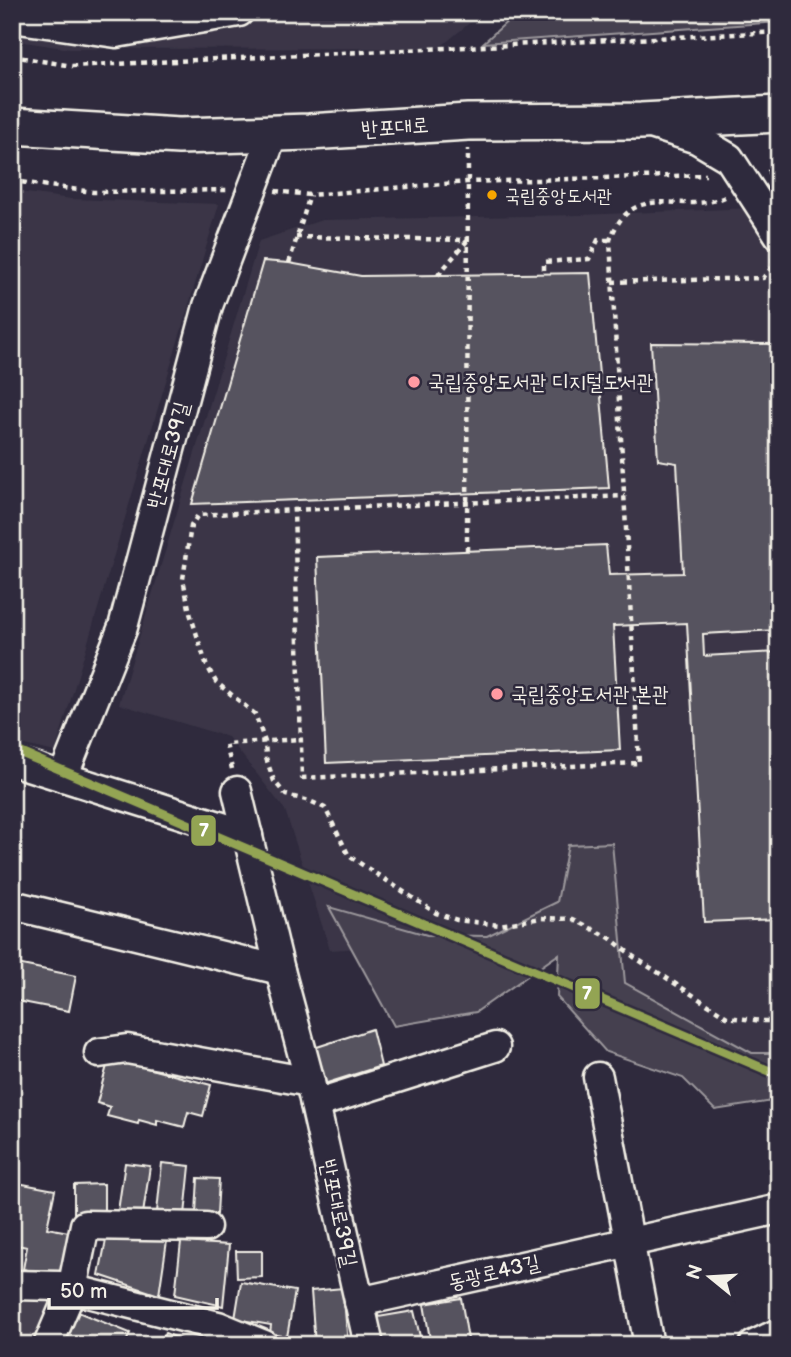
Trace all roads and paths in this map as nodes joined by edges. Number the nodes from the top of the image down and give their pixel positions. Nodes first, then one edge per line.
1 (239, 12) edge
2 (12, 18) edge
3 (779, 32) edge
4 (12, 56) edge
5 (779, 114) edge
6 (641, 121) junction
7 (468, 122) junction
8 (12, 126) edge
9 (273, 134) junction
10 (779, 171) edge
11 (729, 174) junction
12 (12, 181) edge
13 (467, 182) junction
14 (252, 189) junction
15 (310, 195) junction
16 (296, 237) junction
17 (468, 240) junction
18 (610, 240) junction
19 (775, 243) edge
20 (289, 262) dead end
21 (544, 270) dead end
22 (438, 275) dead end
23 (612, 282) junction
24 (625, 496) junction
25 (467, 502) junction
26 (294, 510) junction
27 (467, 551) dead end
28 (300, 740) junction
29 (265, 742) junction
30 (226, 744) dead end
31 (12, 761) edge
32 (63, 776) junction
33 (237, 791) dead end
34 (248, 835) junction
35 (12, 905) edge
36 (280, 970) junction
37 (779, 1021) edge
38 (495, 1047) dead end
39 (99, 1053) dead end
40 (598, 1077) dead end
41 (312, 1093) junction
42 (779, 1209) edge
43 (206, 1227) dead end
44 (629, 1242) junction
45 (12, 1285) edge
46 (72, 1289) junction
47 (359, 1302) junction
48 (779, 1333) edge
49 (214, 1335) edge
50 (48, 1345) edge
51 (264, 1345) edge
52 (369, 1345) edge
53 (649, 1345) edge
54 (754, 1345) edge

1 - 2 street
3 - 4 path
5 - 6 main road, 반포대로
6 - 7 main road, 반포대로
6 - 11 street
7 - 9 main road, 반포대로
7 - 13 path
8 - 9 main road, 반포대로
9 - 14 street, 반포대로39길
10 - 11 path
11 - 13 path
11 - 18 path
11 - 19 street
12 - 14 path
13 - 15 path
13 - 17 path
14 - 15 path
14 - 32 street, 반포대로39길
15 - 16 path
16 - 17 path
16 - 20 path
17 - 22 path
17 - 25 path
18 - 21 path
18 - 23 path
19 - 23 path
23 - 24 path
24 - 25 path
24 - 28 path
25 - 26 path
25 - 27 path
26 - 28 path
26 - 29 path
28 - 29 path
29 - 30 path
29 - 37 path
31 - 32 street
32 - 34 street
33 - 34 street, 반포대로39길
34 - 36 street, 반포대로39길
35 - 36 street
36 - 41 street, 반포대로39길
38 - 41 street
39 - 41 street
40 - 44 street
41 - 47 street, 반포대로39길
42 - 44 street, 동광로43길
43 - 46 street
44 - 47 street, 동광로43길
44 - 53 street
45 - 46 street
46 - 49 street
46 - 50 street
47 - 52 street, 반포대로39길
48 - 54 street
49 - 51 street

